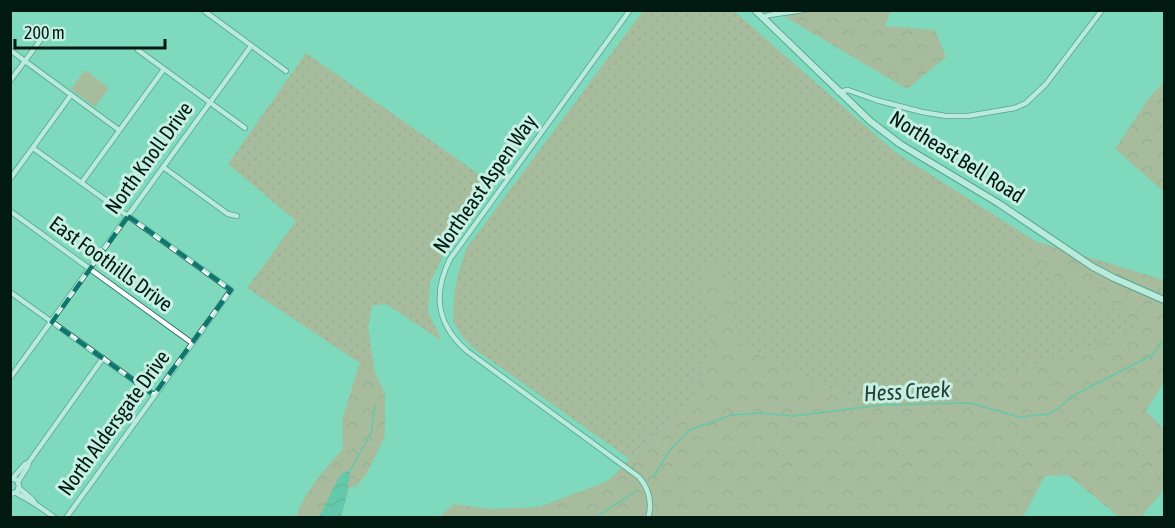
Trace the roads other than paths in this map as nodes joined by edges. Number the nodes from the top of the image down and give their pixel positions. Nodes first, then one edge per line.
1 (203, 10) edge
2 (630, 10) edge
3 (754, 10) edge
4 (804, 10) edge
5 (1102, 10) edge
6 (762, 18) junction
7 (48, 30) dead end
8 (251, 46) junction
9 (10, 50) edge
10 (138, 50) dead end
11 (26, 60) junction
12 (164, 69) junction
13 (286, 71) dead end
14 (10, 81) edge
15 (838, 92) junction
16 (71, 95) junction
17 (210, 102) junction
18 (245, 128) dead end
19 (119, 130) junction
20 (33, 148) junction
21 (163, 168) junction
22 (10, 179) edge
23 (81, 182) junction
24 (10, 211) edge
25 (128, 216) junction
26 (237, 216) dead end
27 (90, 269) junction
28 (10, 292) edge
29 (1164, 300) edge
30 (52, 322) junction
31 (192, 344) junction
32 (103, 358) junction
33 (10, 378) edge
34 (154, 395) junction
35 (29, 462) junction
36 (12, 478) edge
37 (18, 482) junction
38 (15, 492) edge
39 (55, 518) edge
40 (66, 518) edge
41 (648, 518) edge

1 - 8 street
2 - 41 street, Northeast Aspen Way
3 - 6 main road, Northeast Bell Road
4 - 6 street
5 - 15 street
6 - 15 main road, Northeast Bell Road
7 - 11 street
8 - 13 street
8 - 17 street, North Knoll Drive
9 - 11 street
10 - 12 street
11 - 14 street
11 - 16 street
12 - 17 street
12 - 19 street
15 - 29 main road, Northeast Bell Road
16 - 19 street
16 - 20 street
17 - 18 street
17 - 21 street, North Knoll Drive
19 - 23 street
20 - 22 street
20 - 23 street
21 - 25 street, North Knoll Drive
21 - 26 street
23 - 25 street
24 - 27 street, East Foothills Drive
25 - 27 street, North Knoll Drive
25 - 31 street, North Aldersgate Drive
27 - 30 street, North Knoll Drive
27 - 31 street, East Foothills Drive
28 - 30 street
30 - 32 street
30 - 33 street, North Knoll Drive
31 - 34 street, North Aldersgate Drive
32 - 34 street
32 - 35 street
34 - 40 street, North Aldersgate Drive
35 - 36 street
35 - 37 street
36 - 37 street
37 - 38 street
38 - 39 street

